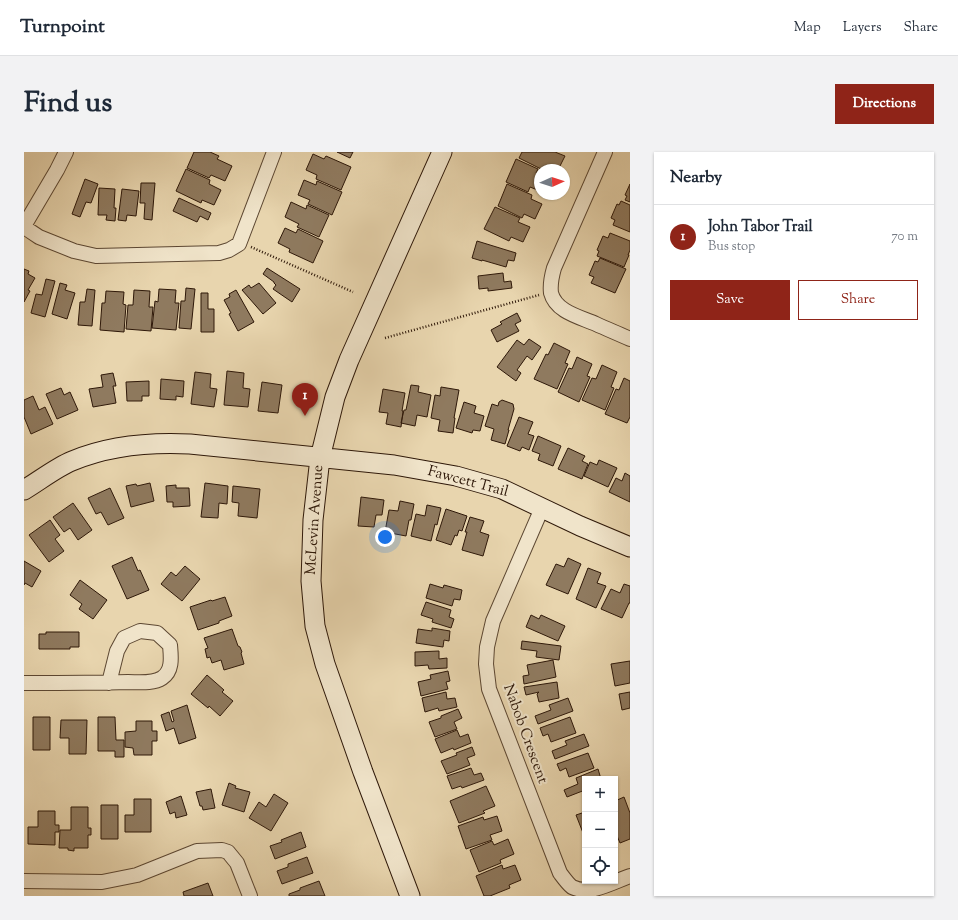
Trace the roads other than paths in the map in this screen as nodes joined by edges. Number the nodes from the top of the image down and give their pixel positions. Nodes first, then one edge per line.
1 (66, 152) edge
2 (274, 152) edge
3 (442, 152) edge
4 (605, 152) edge
5 (24, 227) edge
6 (630, 339) edge
7 (320, 458) junction
8 (24, 490) edge
9 (542, 508) junction
10 (630, 547) edge
11 (24, 683) edge
12 (109, 683) junction
13 (630, 876) edge
14 (24, 880) edge
15 (250, 896) edge
16 (410, 896) edge

1 - 5 street
2 - 5 street
3 - 7 street, McLevin Avenue
4 - 6 street
7 - 8 street, Fawcett Trail
7 - 9 street, Fawcett Trail
7 - 16 street, McLevin Avenue
9 - 10 street, Fawcett Trail
9 - 13 street, Nabob Crescent
11 - 12 street
12 - 12 street
14 - 15 street

